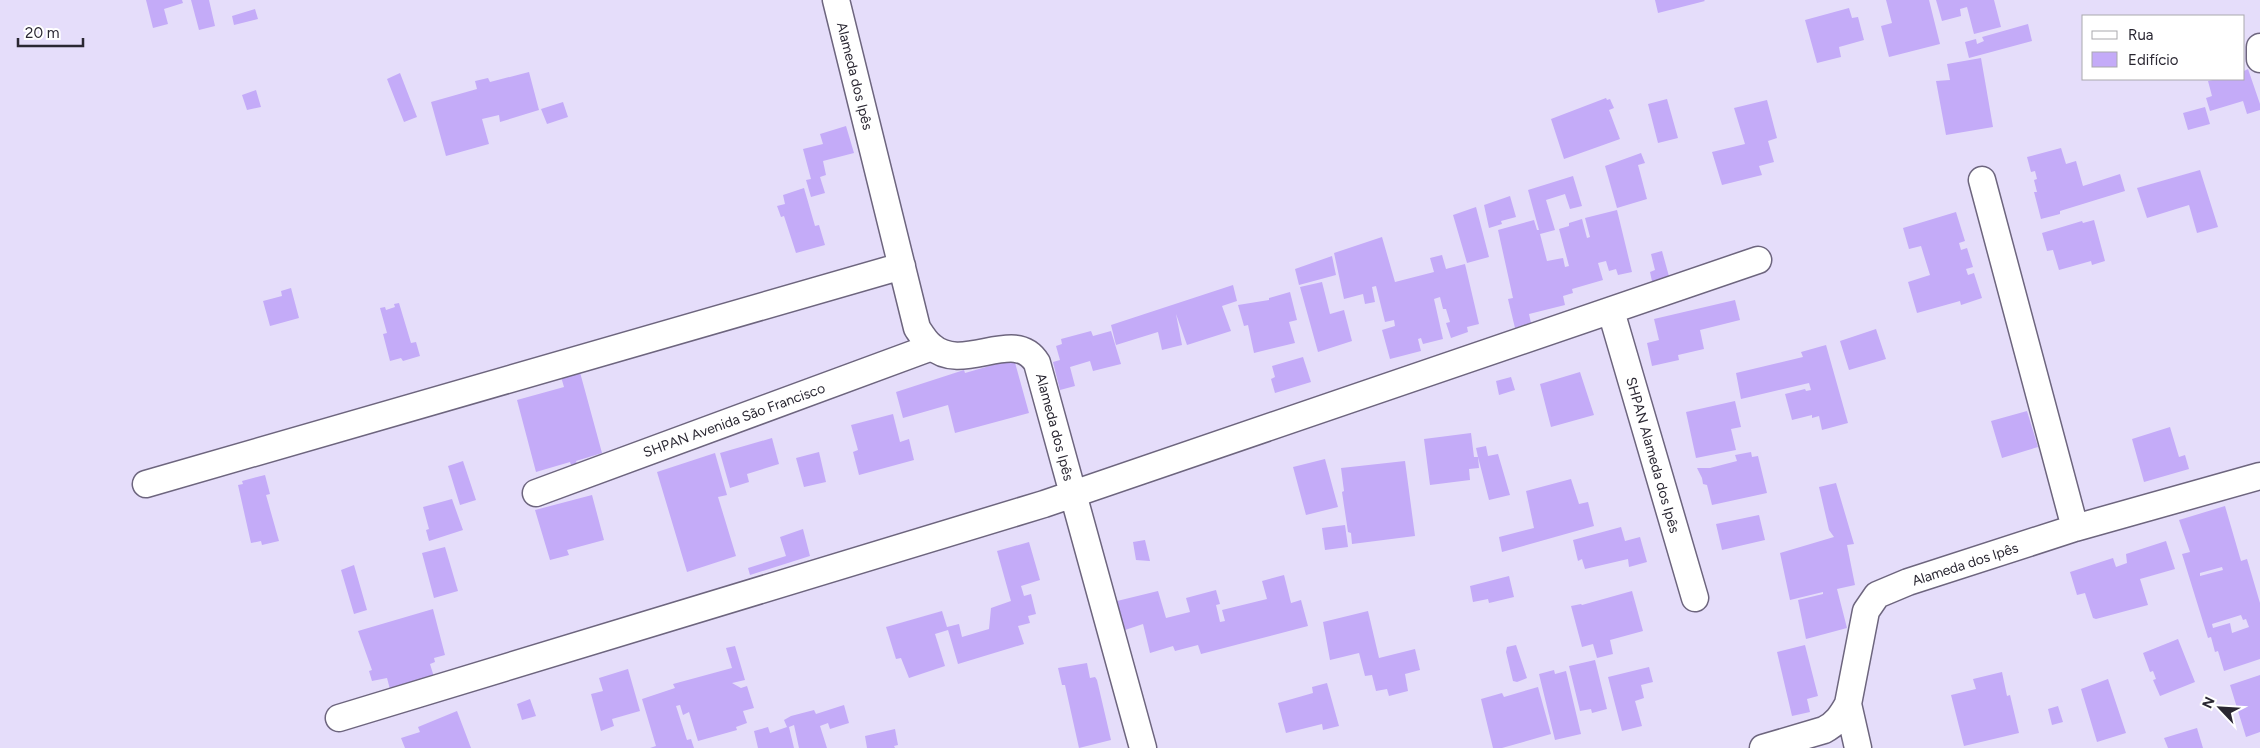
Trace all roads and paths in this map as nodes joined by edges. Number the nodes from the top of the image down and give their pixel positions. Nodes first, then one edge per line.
1 (836, 0) edge
2 (2260, 47) edge
3 (2260, 59) edge
4 (1982, 180) dead end
5 (1758, 260) dead end
6 (902, 266) junction
7 (1611, 311) junction
8 (932, 347) junction
9 (2260, 476) edge
10 (146, 484) dead end
11 (536, 493) dead end
12 (1073, 493) junction
13 (2075, 528) junction
14 (1695, 598) dead end
15 (1848, 704) junction
16 (339, 718) dead end
17 (1142, 748) edge
18 (1763, 748) edge
19 (1858, 748) edge

1 - 6 street, Alameda dos Ipês
2 - 3 street
4 - 13 street
5 - 7 street
6 - 8 street, Alameda dos Ipês
6 - 10 street
7 - 12 street
7 - 14 street, SHPAN Alameda dos Ipês
8 - 11 street, SHPAN Avenida São Francisco
8 - 12 street, Alameda dos Ipês
9 - 13 street, Alameda dos Ipês
12 - 16 street
12 - 17 street, Alameda dos Ipês
13 - 15 street, Alameda dos Ipês
15 - 18 street, Alameda dos Ipês
15 - 19 street

